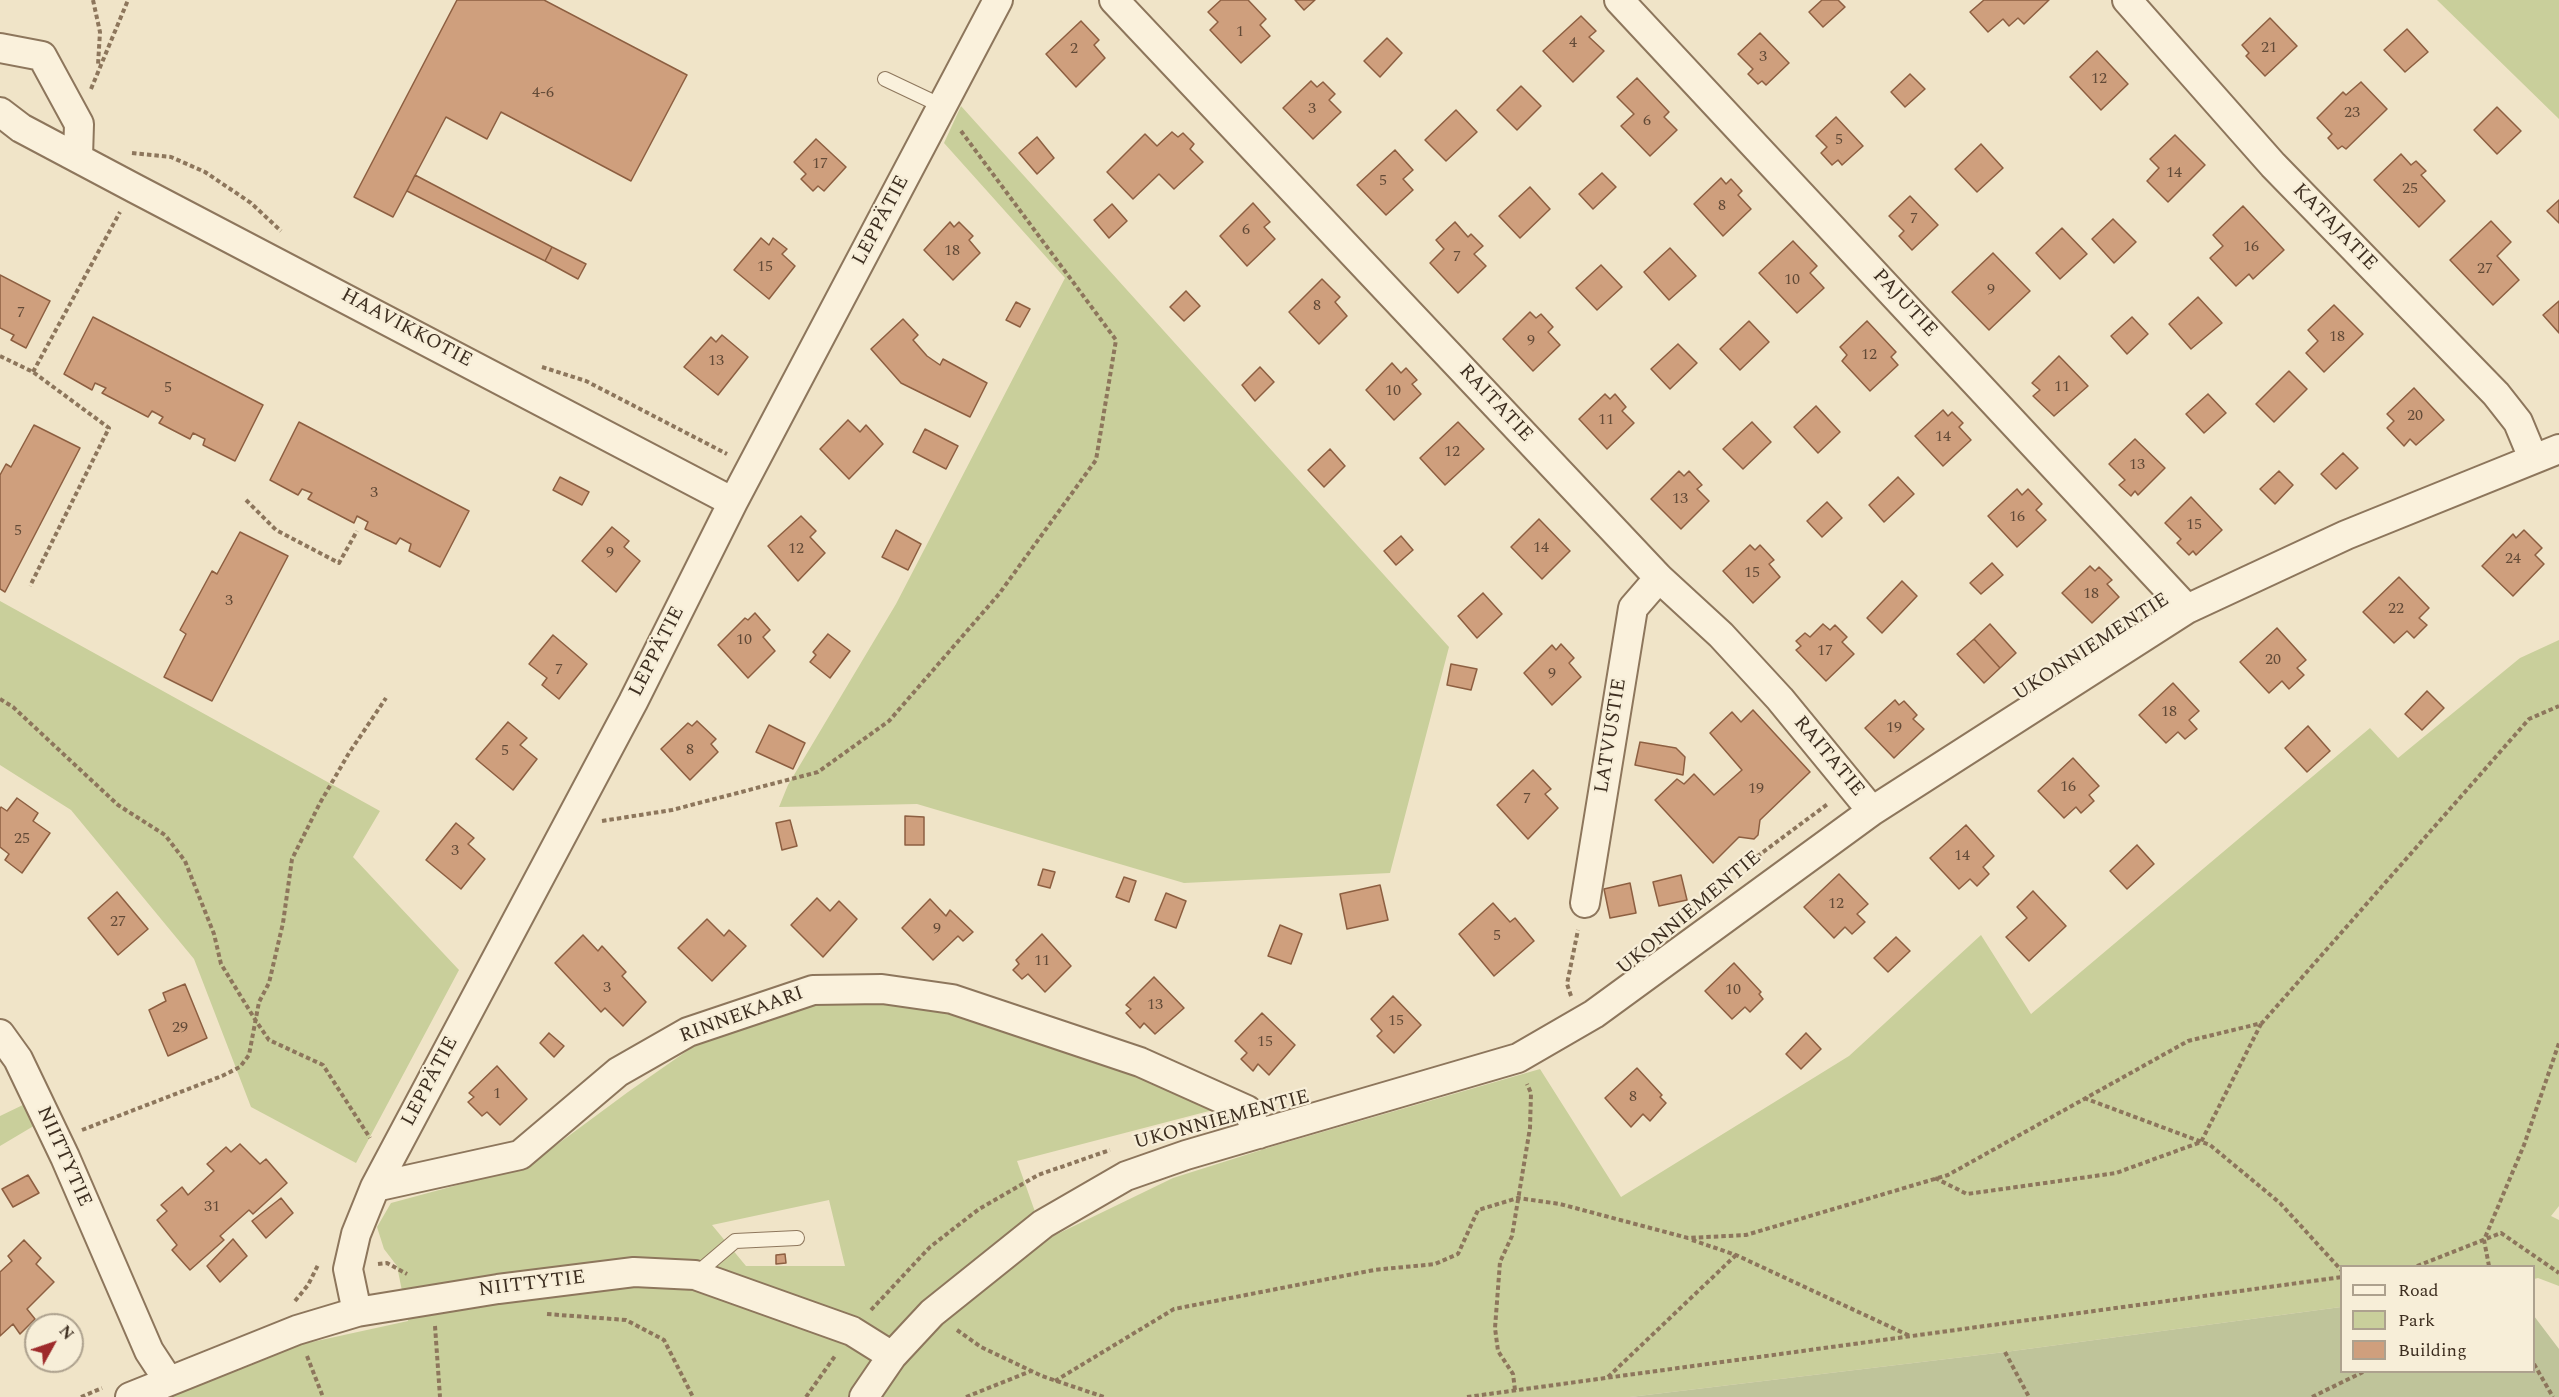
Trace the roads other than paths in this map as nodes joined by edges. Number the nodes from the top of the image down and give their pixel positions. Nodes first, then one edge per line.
1 (998, 0) edge
2 (1114, 0) edge
3 (1619, 0) edge
4 (2127, 0) edge
5 (0, 48) edge
6 (885, 79) dead end
7 (942, 106) junction
8 (0, 112) edge
9 (78, 158) junction
10 (2546, 454) edge
11 (733, 502) junction
12 (1659, 578) junction
13 (2187, 609) junction
14 (1872, 811) junction
15 (1585, 903) road end
16 (0, 1034) edge
17 (1258, 1134) junction
18 (375, 1187) junction
19 (797, 1238) dead end
20 (695, 1275) junction
21 (357, 1312) junction
22 (892, 1356) junction
23 (168, 1380) junction
24 (130, 1397) edge
25 (864, 1397) edge

1 - 7 street, LEPPÄTIE
2 - 12 street, RAITATIE
3 - 13 street, PAJUTIE
4 - 10 street, KATAJATIE
5 - 9 street
6 - 7 lane
7 - 11 street, LEPPÄTIE
8 - 9 street, HAAVIKKOTIE
9 - 11 street, HAAVIKKOTIE
10 - 13 street, UKONNIEMENTIE
11 - 18 street, LEPPÄTIE
12 - 14 street, RAITATIE
12 - 15 street, LATVUSTIE
13 - 14 street, UKONNIEMENTIE
14 - 17 street, UKONNIEMENTIE
16 - 23 street, NIITTYTIE
17 - 18 street, RINNEKAARI
17 - 22 street, UKONNIEMENTIE
18 - 21 street, LEPPÄTIE
19 - 20 lane
20 - 21 street, NIITTYTIE
20 - 22 street, NIITTYTIE
21 - 23 street, NIITTYTIE
22 - 25 street, UKONNIEMENTIE
23 - 24 street, NIITTYTIE

